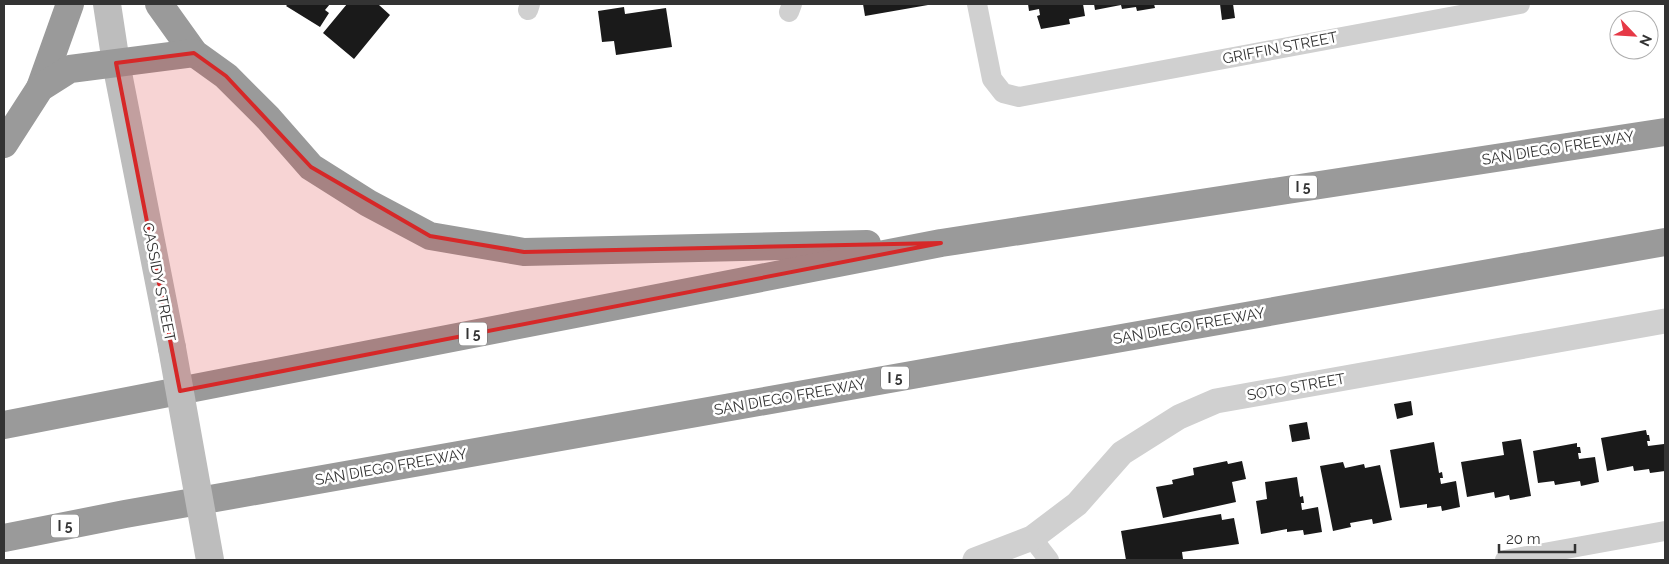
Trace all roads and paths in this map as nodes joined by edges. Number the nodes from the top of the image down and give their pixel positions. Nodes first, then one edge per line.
1 (70, 4) edge
2 (107, 4) edge
3 (159, 4) edge
4 (977, 4) edge
5 (1520, 4) edge
6 (194, 52) junction
7 (116, 63) junction
8 (40, 88) junction
9 (1665, 132) edge
10 (4, 144) edge
11 (1665, 242) edge
12 (941, 243) junction
13 (1665, 321) edge
14 (4, 425) edge
15 (1665, 531) edge
16 (4, 538) edge
17 (1032, 538) junction
18 (210, 560) edge
19 (974, 560) edge
20 (1049, 560) edge
21 (1505, 560) edge

1 - 8 highway
2 - 7 main road, CASSIDY STREET
3 - 6 highway
4 - 5 street, GRIFFIN STREET
6 - 7 highway
6 - 12 highway
7 - 8 highway
7 - 18 main road, CASSIDY STREET, bridge
8 - 10 highway
9 - 12 highway, SAN DIEGO FREEWAY / I 5
11 - 16 highway, SAN DIEGO FREEWAY / I 5
12 - 14 highway, SAN DIEGO FREEWAY / I 5
13 - 17 street, SOTO STREET
15 - 21 street
17 - 19 street, SOTO STREET
17 - 20 street

